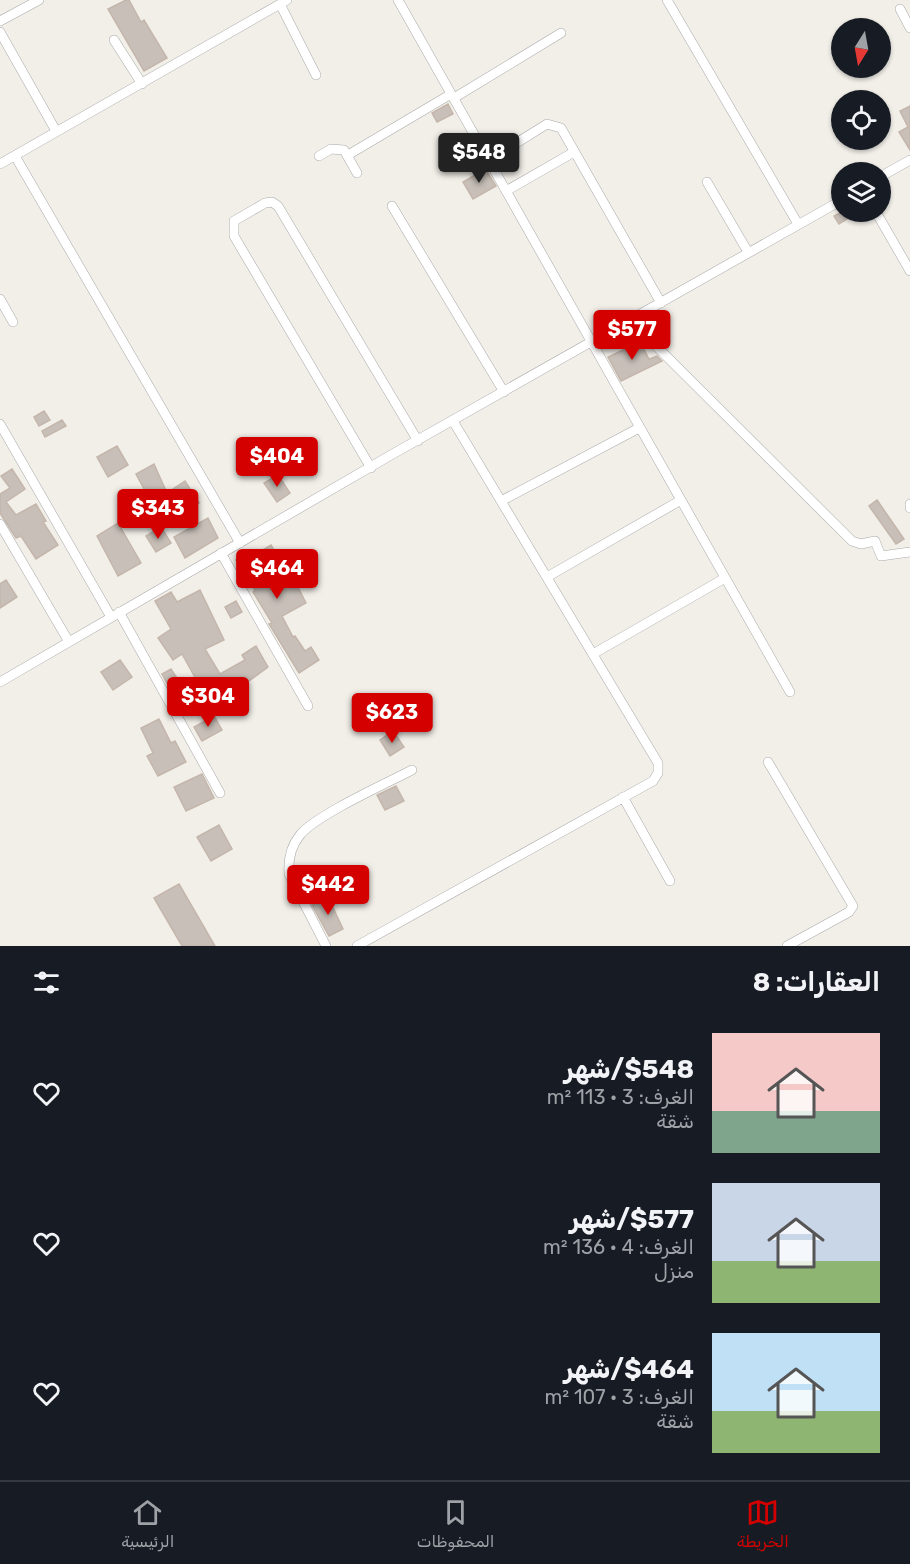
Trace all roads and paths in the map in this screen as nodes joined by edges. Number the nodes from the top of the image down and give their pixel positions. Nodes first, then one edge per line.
1 (39, 0) edge
2 (265, 0) edge
3 (398, 0) edge
4 (667, 0) edge
5 (284, 2) edge
6 (900, 9) dead end
7 (271, 10) junction
8 (0, 21) edge
9 (910, 27) edge
10 (0, 32) edge
11 (561, 33) dead end
12 (114, 40) dead end
13 (316, 75) dead end
14 (142, 84) junction
15 (452, 96) junction
16 (56, 131) junction
17 (574, 152) junction
18 (348, 155) junction
19 (15, 156) junction
20 (319, 156) dead end
21 (489, 160) junction
22 (910, 160) edge
23 (0, 164) edge
24 (891, 171) edge
25 (357, 173) dead end
26 (707, 182) dead end
27 (506, 191) junction
28 (392, 206) dead end
29 (831, 206) edge
30 (882, 222) edge
31 (798, 224) junction
32 (748, 252) junction
33 (910, 271) edge
34 (0, 299) edge
35 (661, 303) junction
36 (630, 320) junction
37 (13, 322) dead end
38 (592, 343) junction
39 (504, 392) junction
40 (453, 421) junction
41 (0, 424) edge
42 (639, 428) junction
43 (418, 441) junction
44 (370, 468) junction
45 (681, 500) junction
46 (501, 501) junction
47 (0, 524) edge
48 (240, 543) junction
49 (910, 552) edge
50 (221, 553) junction
51 (547, 577) junction
52 (725, 578) junction
53 (115, 615) junction
54 (69, 642) junction
55 (593, 654) junction
56 (0, 682) edge
57 (790, 692) dead end
58 (308, 706) dead end
59 (768, 762) dead end
60 (412, 770) dead end
61 (220, 793) dead end
62 (623, 797) junction
63 (670, 881) dead end
64 (326, 946) edge
65 (357, 946) edge
66 (787, 946) edge

1 - 8 street
2 - 7 street
3 - 15 street
4 - 31 street
5 - 7 street
5 - 13 street
6 - 9 street
7 - 14 street
10 - 16 street
11 - 15 street
12 - 14 street
14 - 16 street
15 - 18 street
15 - 21 street
16 - 19 street
17 - 21 street
17 - 27 street
17 - 35 street
18 - 20 street
18 - 25 street
19 - 23 street
19 - 48 street
21 - 27 street
22 - 24 street
26 - 32 street
27 - 38 street
28 - 39 street
29 - 31 street
30 - 33 street
31 - 32 street
32 - 35 street
34 - 37 street
35 - 36 street
36 - 38 street
36 - 49 street
38 - 39 street
38 - 42 street
39 - 40 street
40 - 43 street
40 - 46 street
41 - 53 street
42 - 45 street
42 - 46 street
43 - 44 street
43 - 44 street
44 - 48 street
45 - 51 street
45 - 52 street
46 - 51 street
47 - 54 street
48 - 50 street
50 - 53 street
50 - 58 street
51 - 55 street
52 - 55 street
52 - 57 street
53 - 54 street
53 - 61 street
54 - 56 street
55 - 62 street
59 - 66 street
60 - 64 street
62 - 63 street
62 - 65 street

